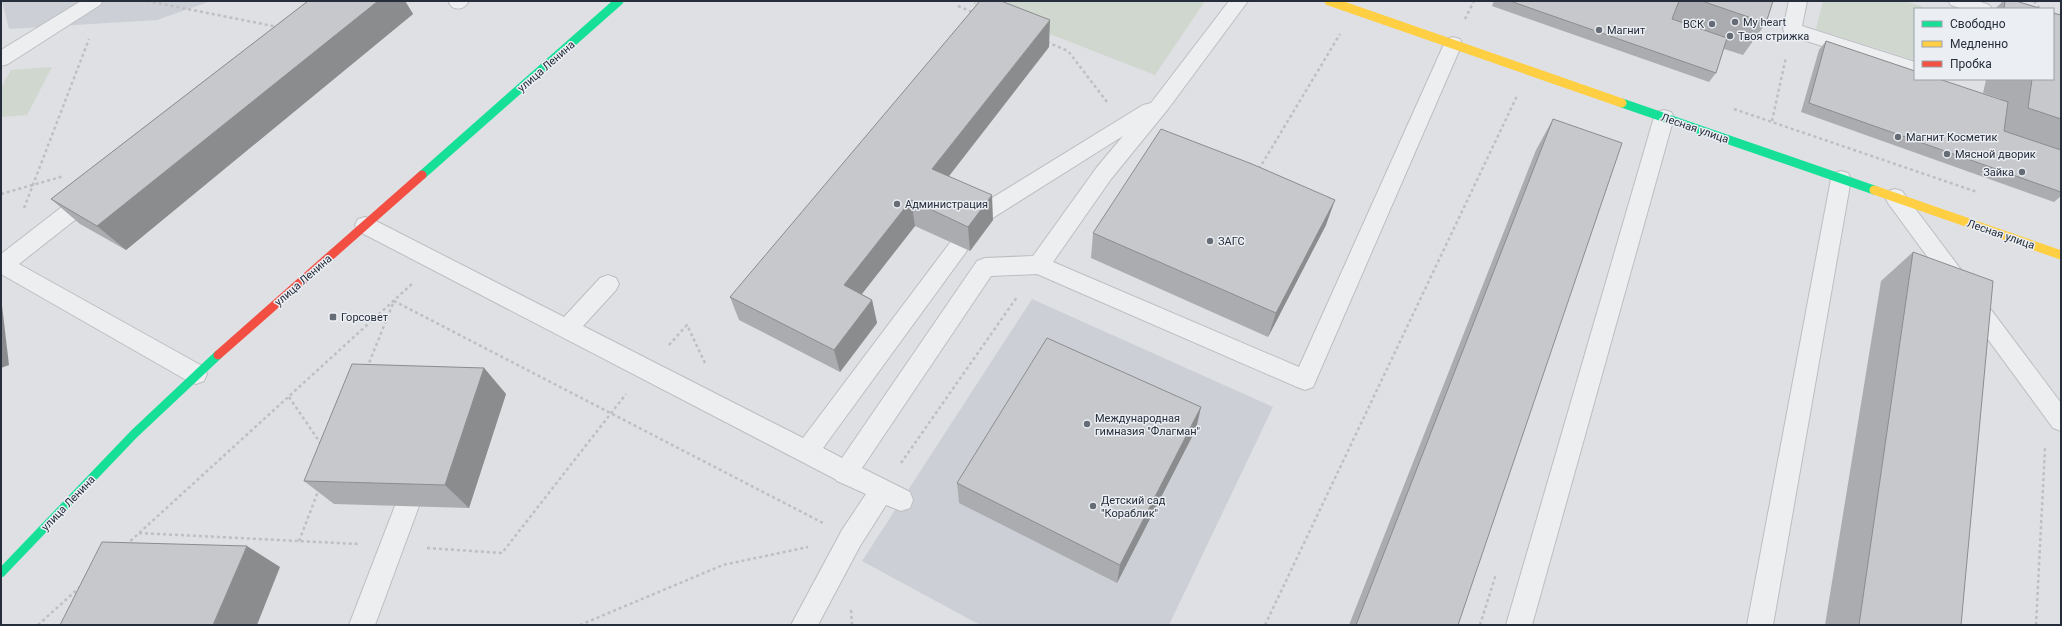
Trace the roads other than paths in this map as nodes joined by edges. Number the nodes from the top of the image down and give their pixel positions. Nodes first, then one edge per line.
1 (94, 1) edge
2 (619, 1) edge
3 (1240, 1) edge
4 (1329, 1) edge
5 (1798, 1) edge
6 (1957, 1) edge
7 (1980, 8) edge
8 (1453, 44) junction
9 (1, 59) edge
10 (1914, 69) edge
11 (1161, 104) junction
12 (1664, 117) junction
13 (1841, 179) junction
14 (107, 184) edge
15 (1895, 197) junction
16 (981, 214) edge
17 (365, 226) junction
18 (959, 246) edge
19 (2061, 255) edge
20 (2, 264) edge
21 (1039, 265) junction
22 (608, 284) dead end
23 (567, 329) junction
24 (196, 374) junction
25 (2061, 420) edge
26 (806, 452) junction
27 (845, 473) junction
28 (407, 506) edge
29 (1, 573) edge
30 (362, 625) edge
31 (804, 625) edge
32 (1519, 625) edge
33 (1760, 625) edge

1 - 9 lane
2 - 17 street, улица Ленина
3 - 11 lane
4 - 8 street, Лесная улица
5 - 10 lane
6 - 7 lane
8 - 12 street, Лесная улица
8 - 21 lane
11 - 16 lane
11 - 21 lane
12 - 13 street, Лесная улица
12 - 32 lane
13 - 15 street, Лесная улица
13 - 33 lane
14 - 20 lane
15 - 19 street, Лесная улица
15 - 25 lane
17 - 23 lane
17 - 24 street, улица Ленина
18 - 26 lane
20 - 24 lane
21 - 27 lane
22 - 23 lane
23 - 26 lane
24 - 29 street, улица Ленина
26 - 27 lane
27 - 31 lane
28 - 30 lane

